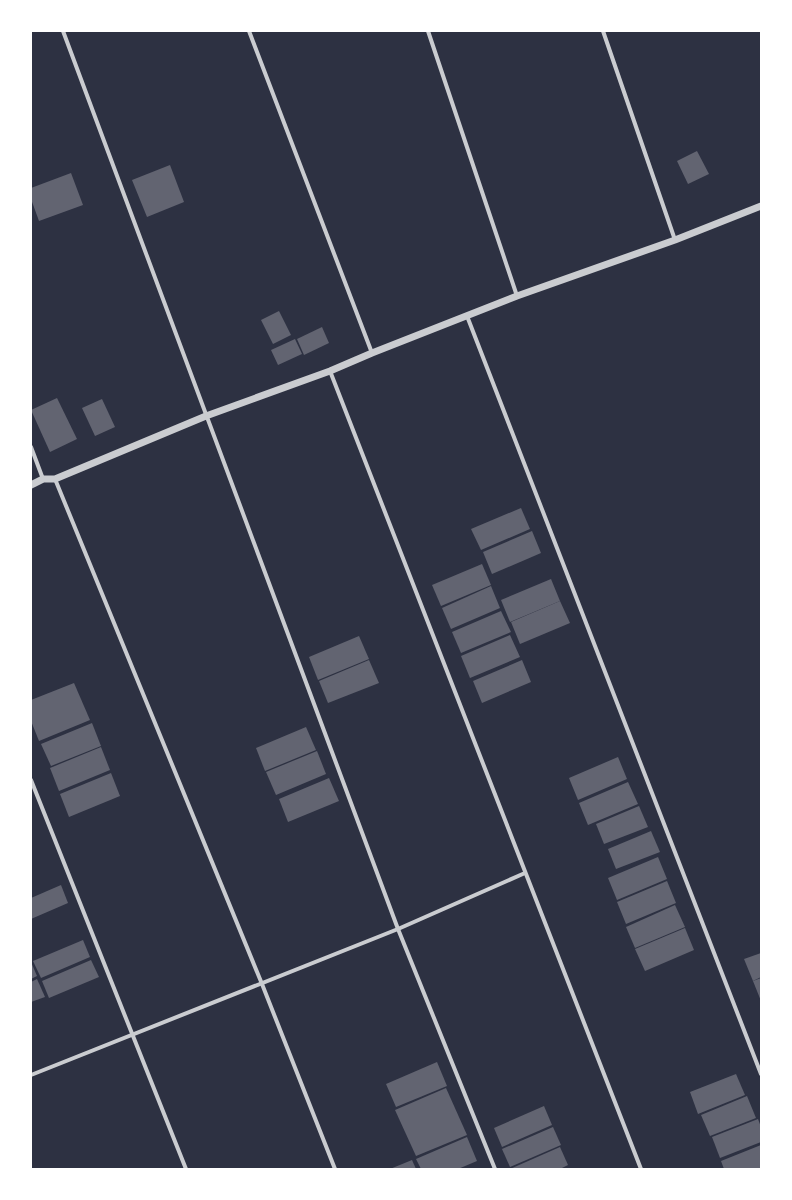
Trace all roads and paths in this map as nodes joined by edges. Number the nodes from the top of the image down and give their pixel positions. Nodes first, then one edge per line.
1 (63, 31) edge
2 (249, 31) edge
3 (428, 31) edge
4 (603, 31) edge
5 (761, 206) edge
6 (675, 240) junction
7 (517, 296) junction
8 (467, 316) junction
9 (372, 353) junction
10 (330, 371) junction
11 (206, 416) junction
12 (31, 447) edge
13 (55, 479) junction
14 (43, 480) junction
15 (31, 485) edge
16 (31, 780) edge
17 (525, 873) junction
18 (398, 929) junction
19 (262, 984) junction
20 (133, 1034) junction
21 (761, 1074) edge
22 (31, 1075) edge
23 (186, 1169) edge
24 (335, 1169) edge
25 (495, 1169) edge
26 (640, 1169) edge

1 - 11 street
2 - 9 street
3 - 7 street
4 - 6 street
5 - 6 street
6 - 7 street
7 - 8 street
8 - 9 street
8 - 21 street
9 - 10 street
10 - 11 street
10 - 17 street
11 - 13 street
11 - 18 street
12 - 14 street
13 - 14 street
13 - 19 street
14 - 15 street
16 - 20 street
17 - 18 street
17 - 26 street
18 - 19 street
18 - 25 street
19 - 20 street
19 - 24 street
20 - 22 street
20 - 23 street

